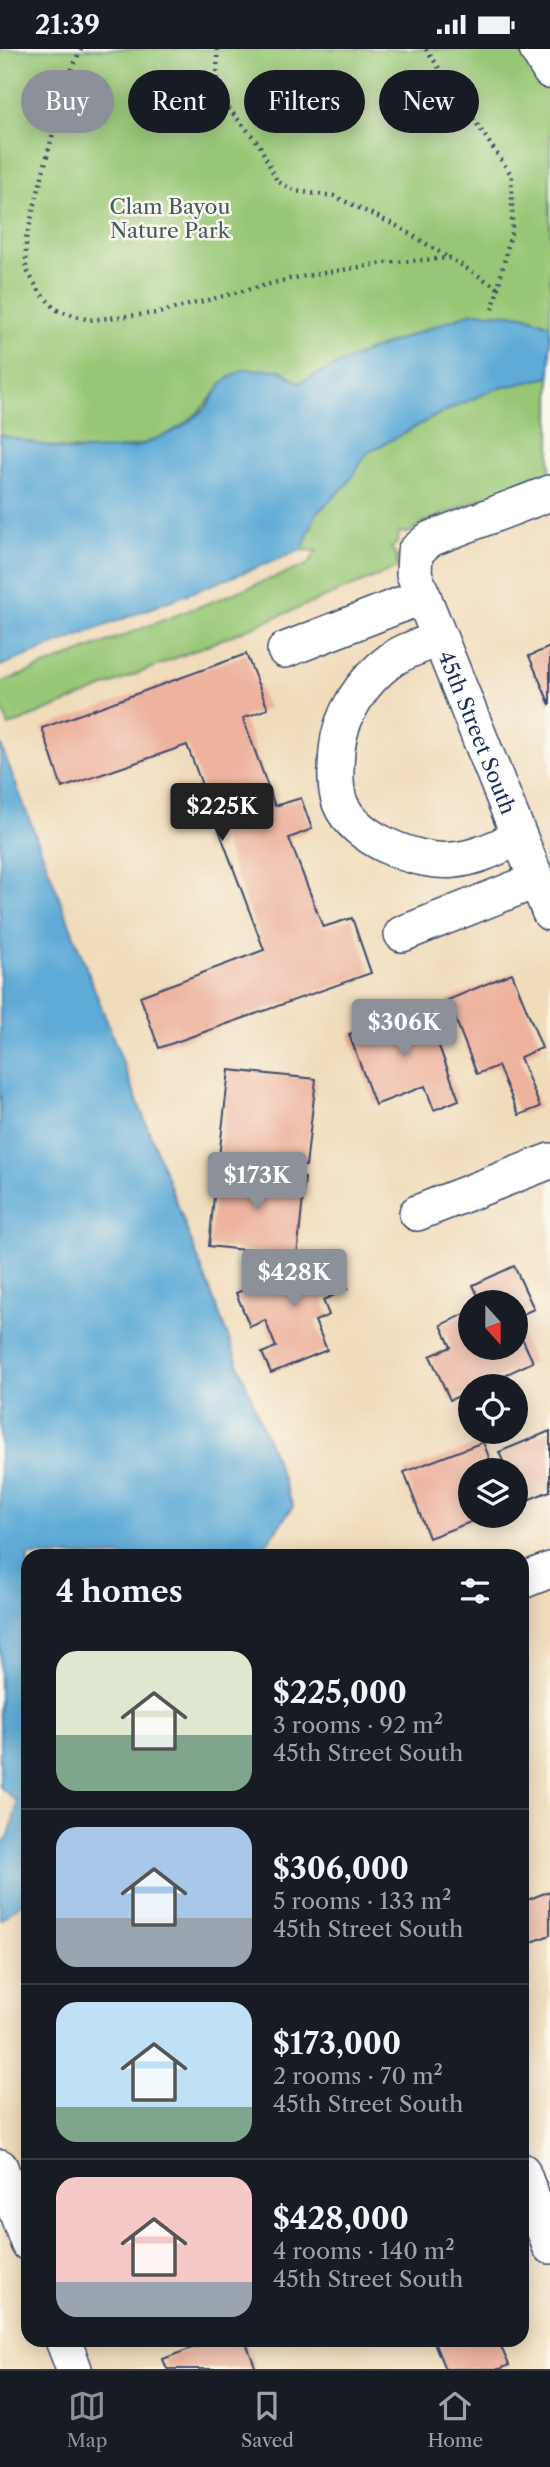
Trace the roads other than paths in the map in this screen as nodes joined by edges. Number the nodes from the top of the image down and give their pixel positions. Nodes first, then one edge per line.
1 (537, 49) edge
2 (550, 71) edge
3 (550, 493) edge
4 (423, 596) junction
5 (440, 639) junction
6 (285, 650) dead end
7 (519, 837) junction
8 (537, 880) junction
9 (550, 913) edge
10 (402, 934) dead end
11 (550, 1161) edge
12 (418, 1213) dead end
13 (0, 2167) edge
14 (529, 2190) edge
15 (21, 2224) edge
16 (550, 2246) edge
17 (66, 2347) edge
18 (74, 2369) edge

1 - 2 street
3 - 4 street, 45th Street South
4 - 5 street, 45th Street South
4 - 6 street
5 - 7 street, 45th Street South
5 - 7 street
7 - 8 street, 45th Street South
8 - 9 street, 45th Street South
8 - 10 street
11 - 12 street
13 - 15 street
14 - 16 street
17 - 18 street

